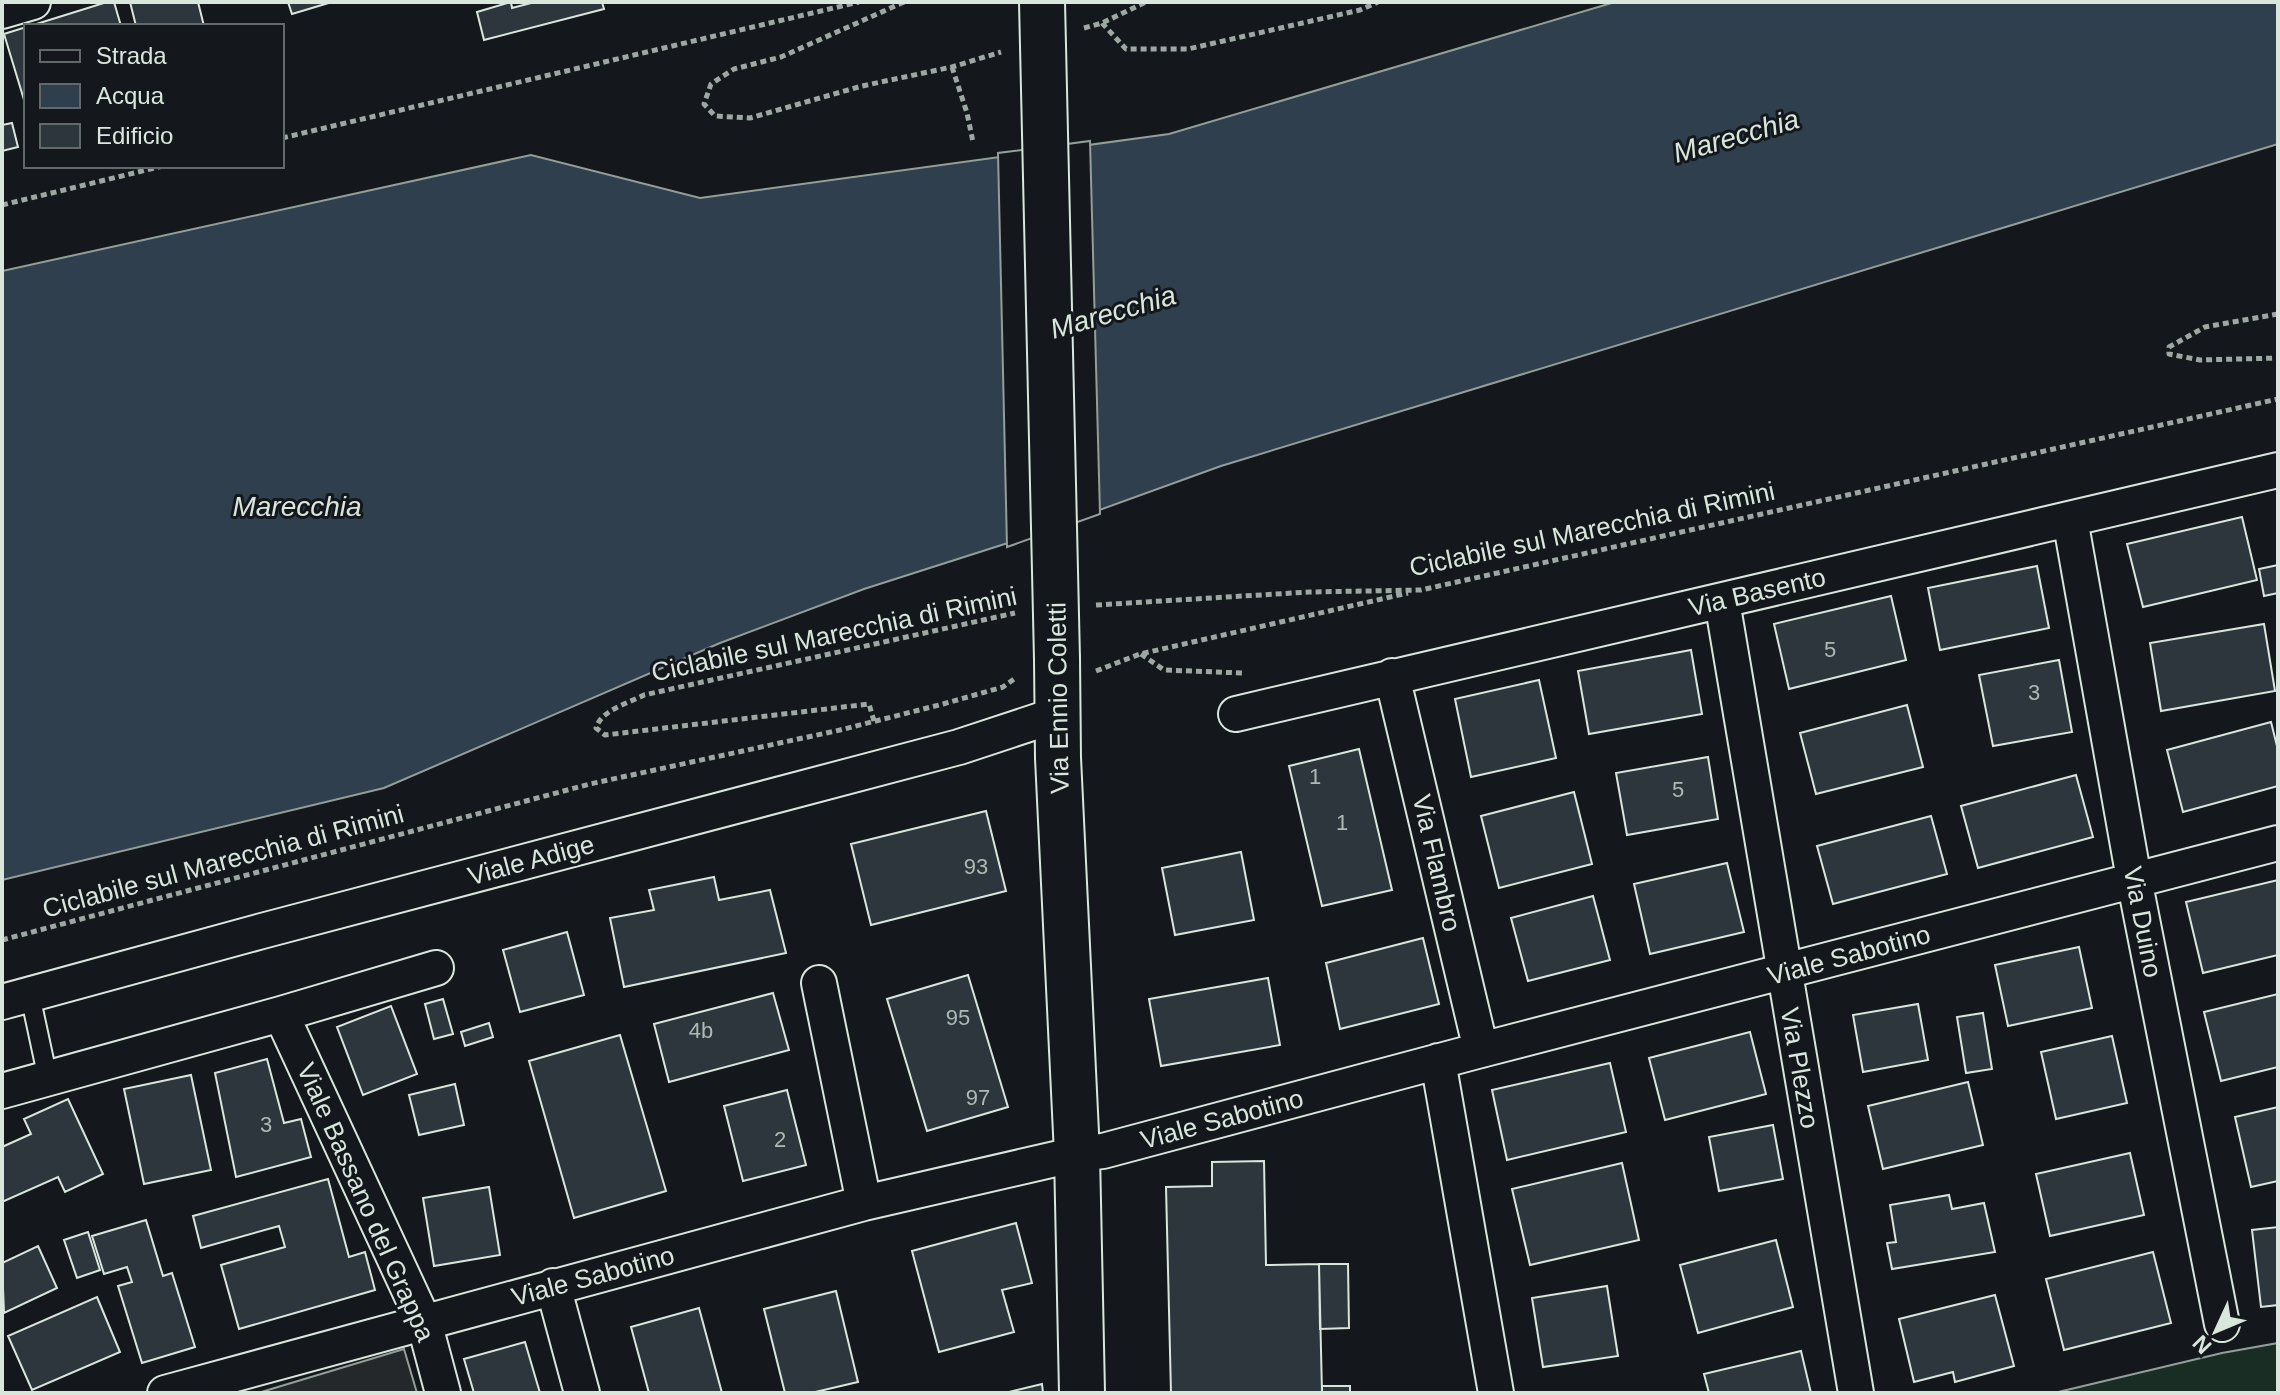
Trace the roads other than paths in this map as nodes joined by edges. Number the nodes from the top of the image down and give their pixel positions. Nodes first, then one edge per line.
1 (33, 2) edge
2 (1042, 2) edge
3 (2, 11) edge
4 (2278, 470) edge
5 (2070, 519) junction
6 (1722, 601) junction
7 (1392, 676) junction
8 (1048, 681) junction
9 (1236, 714) dead end
10 (2278, 843) edge
11 (2134, 879) junction
12 (436, 968) dead end
13 (1784, 972) junction
14 (819, 983) dead end
15 (16, 998) edge
16 (281, 1014) junction
17 (1481, 1050) junction
18 (1438, 1061) junction
19 (48, 1079) junction
20 (2, 1091) edge
21 (1077, 1154) junction
22 (864, 1203) junction
23 (553, 1286) junction
24 (424, 1322) junction
25 (2222, 1324) dead end
26 (165, 1393) edge
27 (443, 1393) edge
28 (582, 1393) edge
29 (1082, 1393) edge
30 (1496, 1393) edge
31 (1856, 1393) edge

1 - 3 street
2 - 8 street, Via Ennio Coletti, bridge
4 - 5 street, Via Basento
5 - 6 street, Via Basento
5 - 11 street, Via Duino
6 - 7 street, Via Basento
6 - 13 street, Via Plezzo
7 - 9 street, Via Basento
7 - 17 street, Via Flambro
8 - 15 street, Viale Adige
8 - 21 street, Via Ennio Coletti
10 - 11 street, Viale Sabotino
11 - 13 street, Viale Sabotino
11 - 25 street, Via Duino
12 - 16 street
13 - 17 street, Viale Sabotino
13 - 31 street, Via Plezzo
14 - 22 street
15 - 19 lane
16 - 19 street
16 - 24 street, Viale Bassano del Grappa
17 - 18 street, Viale Sabotino
18 - 21 street, Viale Sabotino
18 - 30 street
19 - 20 street
21 - 22 street, Viale Sabotino
21 - 29 street, Via Ennio Coletti
22 - 23 street, Viale Sabotino
23 - 24 street, Viale Sabotino
23 - 28 street
24 - 26 street, Viale Sabotino
24 - 27 street, Viale Bassano del Grappa

